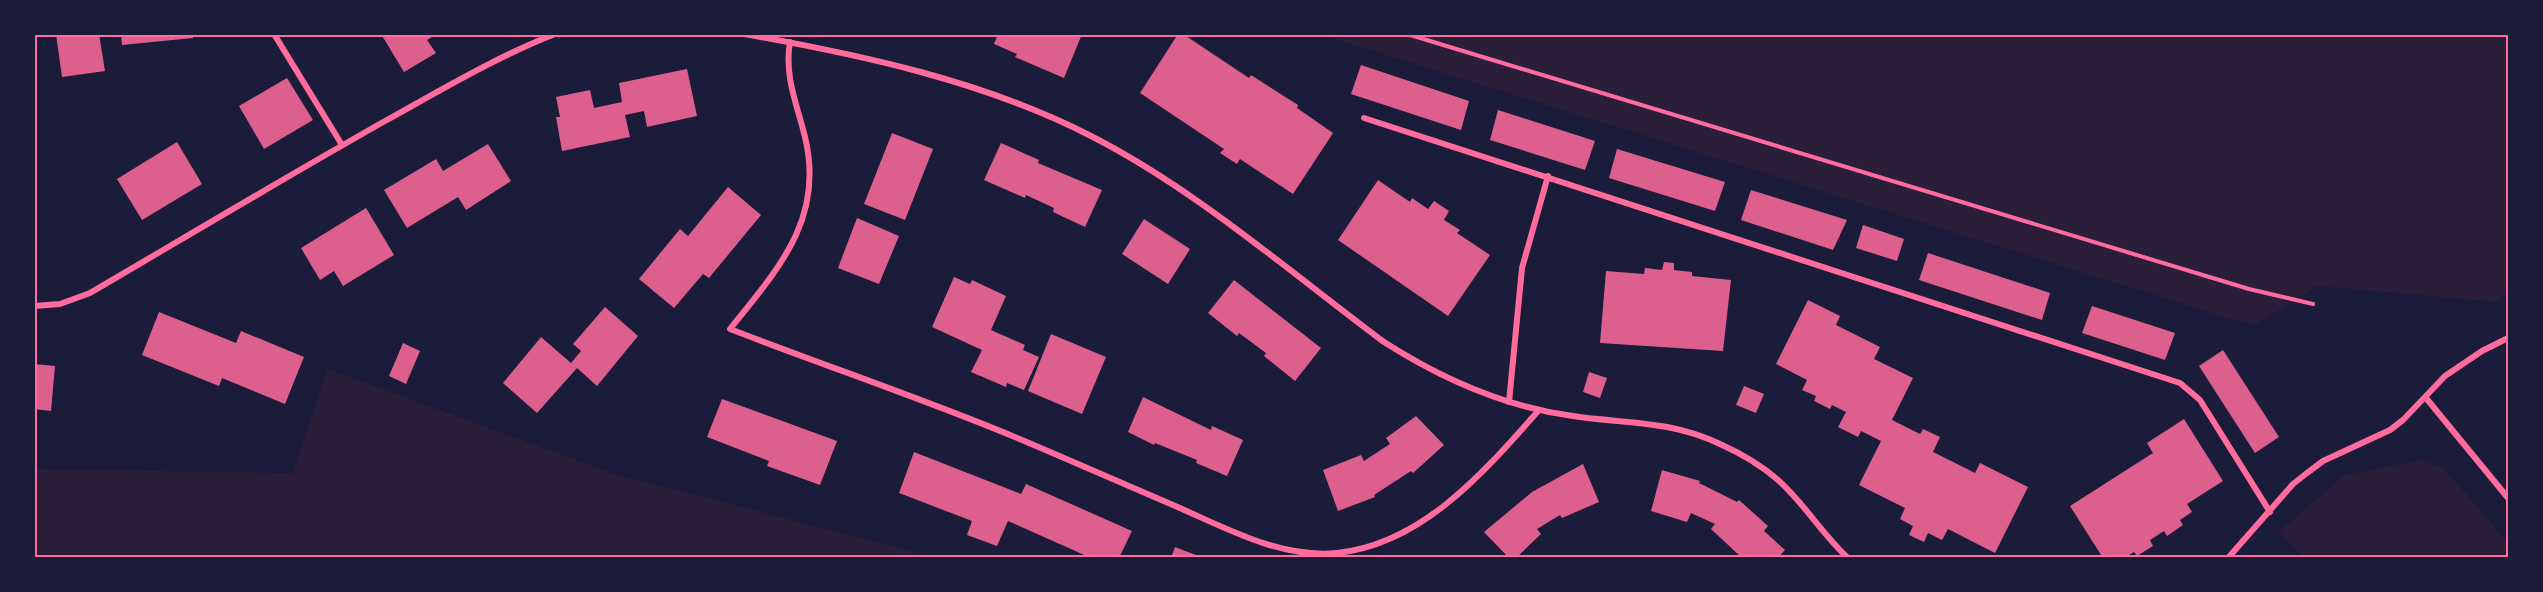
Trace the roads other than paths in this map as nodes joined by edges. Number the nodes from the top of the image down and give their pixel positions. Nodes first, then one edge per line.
1 (274, 34) edge
2 (555, 34) edge
3 (744, 34) edge
4 (790, 42) junction
5 (1364, 117) dead end
6 (342, 145) junction
7 (1548, 176) junction
8 (34, 306) edge
9 (2508, 338) edge
10 (2426, 398) junction
11 (1509, 402) junction
12 (1539, 410) junction
13 (2508, 498) edge
14 (2270, 512) junction
15 (1848, 558) edge
16 (2228, 558) edge

1 - 6 street
2 - 6 street
3 - 4 street
4 - 11 street
4 - 12 street
5 - 7 street
6 - 8 street
7 - 11 street
7 - 14 street
9 - 10 street
10 - 13 street
10 - 14 street
11 - 12 street
12 - 15 street
14 - 16 street

